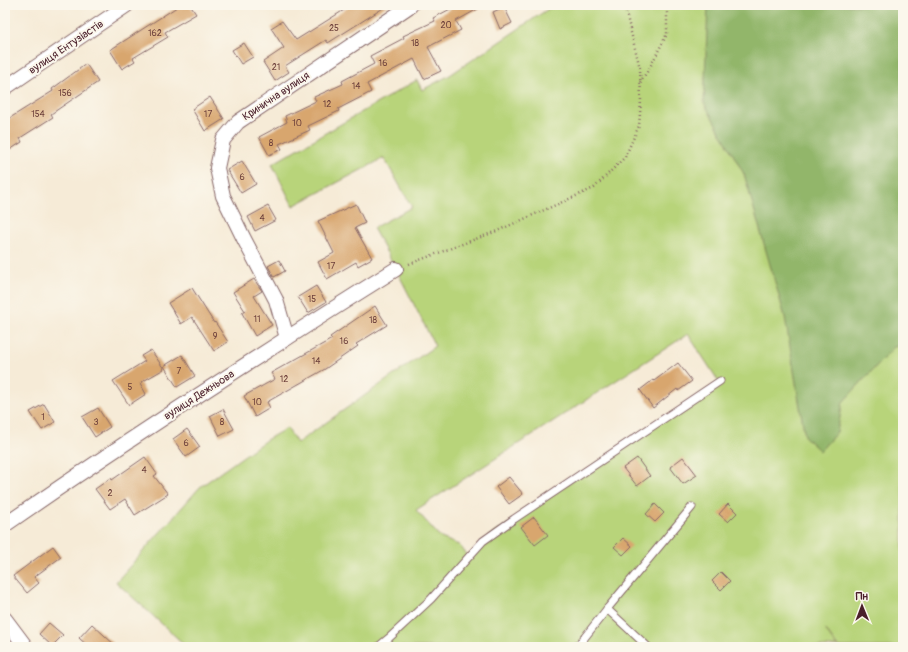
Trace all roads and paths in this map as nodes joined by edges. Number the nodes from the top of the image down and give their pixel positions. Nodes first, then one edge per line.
1 (127, 5) edge
2 (411, 5) edge
3 (624, 5) edge
4 (667, 5) edge
5 (640, 82) junction
6 (5, 88) edge
7 (396, 269) joint
8 (287, 338) junction
9 (720, 381) dead end
10 (692, 507) dead end
11 (5, 525) edge
12 (607, 609) junction
13 (5, 619) edge
14 (26, 647) edge
15 (378, 647) edge
16 (577, 647) edge
17 (648, 647) edge

1 - 6 street, вулиця Ентузіастів
2 - 8 street, Кринична вулиця
3 - 5 path
4 - 5 path
5 - 7 path
7 - 8 street, вулиця Дежньова
8 - 11 street, вулиця Дежньова
9 - 15 lane
10 - 12 lane
12 - 16 lane
12 - 17 lane
13 - 14 street

